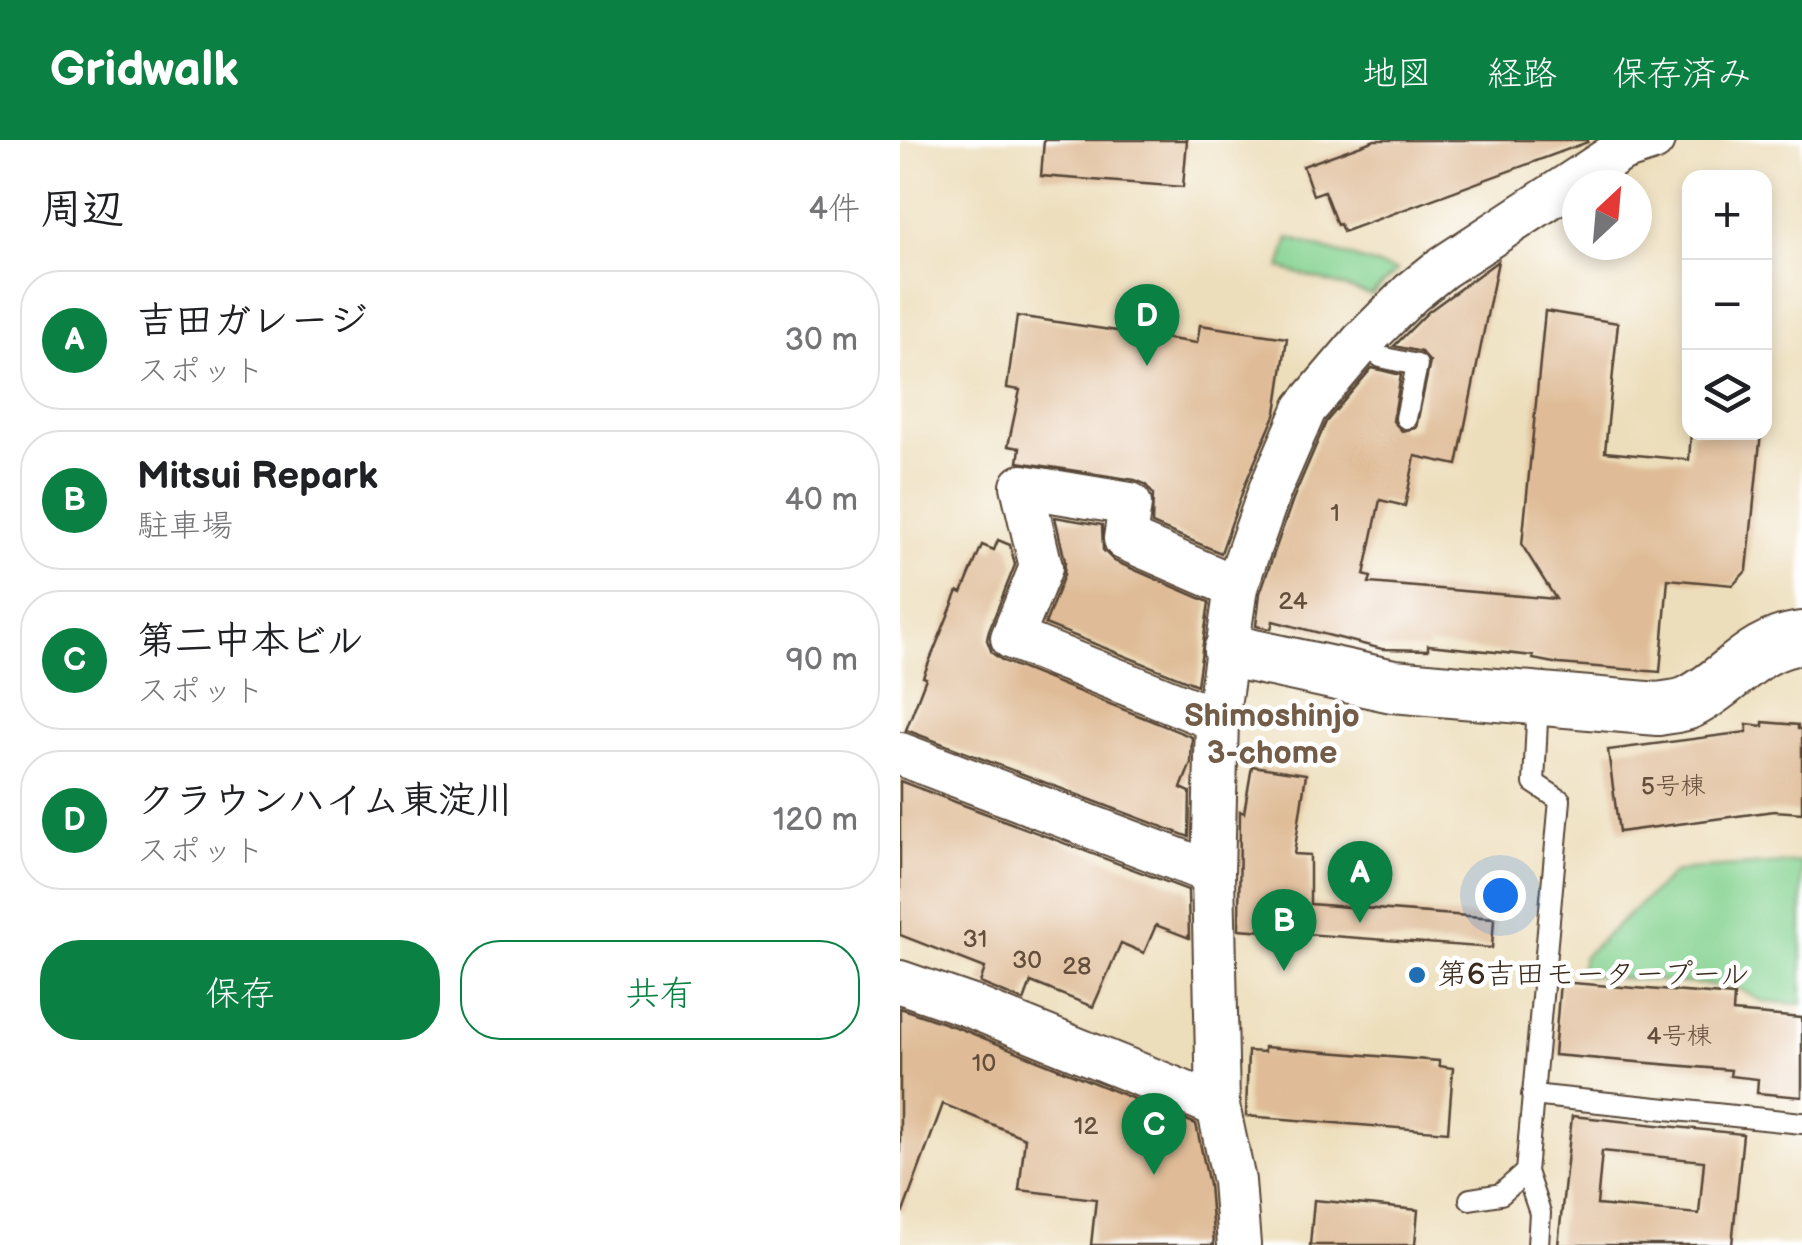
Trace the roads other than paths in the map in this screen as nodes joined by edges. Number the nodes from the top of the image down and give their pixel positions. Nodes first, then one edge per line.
1 (1653, 140) edge
2 (1362, 342) junction
3 (1406, 418) dead end
4 (1236, 587) junction
5 (1802, 638) edge
6 (1230, 650) junction
7 (1538, 700) junction
8 (1218, 720) junction
9 (900, 754) edge
10 (1213, 873) junction
11 (900, 982) edge
12 (1532, 1095) junction
13 (1218, 1106) junction
14 (1802, 1123) edge
15 (1526, 1172) junction
16 (1470, 1199) dead end
17 (1239, 1245) edge
18 (1538, 1245) edge

1 - 2 street
2 - 3 lane
2 - 4 street
4 - 6 street
4 - 8 street
5 - 7 street
6 - 7 street
6 - 8 street
7 - 12 lane
8 - 10 street
9 - 10 street
10 - 13 street
11 - 13 street
12 - 14 lane
12 - 15 lane
13 - 17 street
15 - 16 lane
15 - 18 lane

